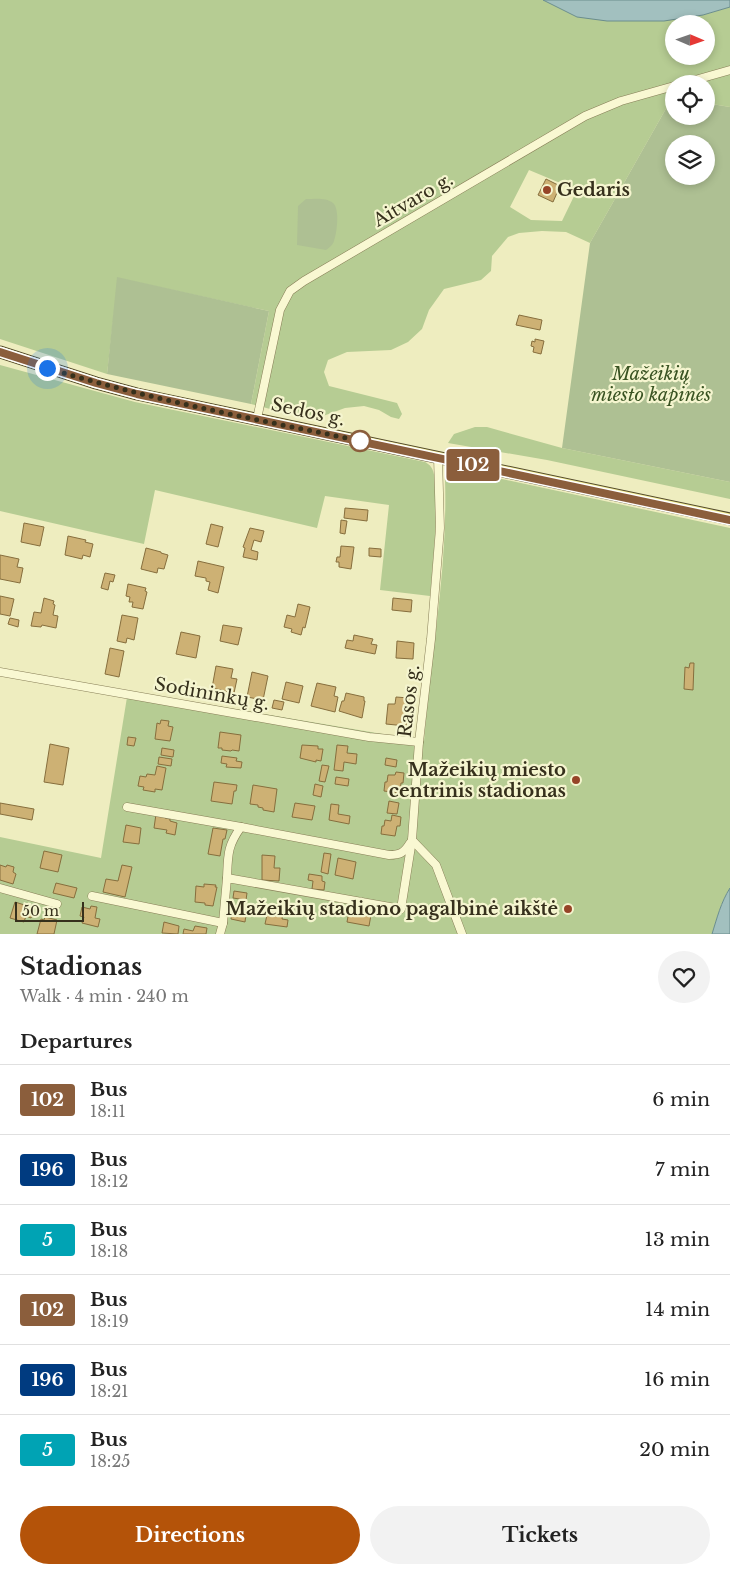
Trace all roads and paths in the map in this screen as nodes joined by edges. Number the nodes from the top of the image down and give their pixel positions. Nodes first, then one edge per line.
1 (730, 70) edge
2 (712, 75) edge
3 (665, 89) edge
4 (0, 352) edge
5 (257, 419) junction
6 (438, 457) junction
7 (730, 520) edge
8 (0, 672) edge
9 (419, 742) junction
10 (127, 807) dead end
11 (241, 827) junction
12 (412, 840) junction
13 (228, 878) junction
14 (0, 888) edge
15 (92, 896) dead end
16 (57, 904) dead end
17 (223, 923) junction
18 (220, 934) edge
19 (462, 934) edge

1 - 2 street
3 - 5 street, Aitvaro g.
4 - 5 main road, Sedos g.
5 - 6 main road, Sedos g.
6 - 7 main road, Sedos g.
6 - 9 street, Rasos g.
8 - 9 street, Sodininkų g.
9 - 12 street, Rasos g.
10 - 11 street
11 - 12 street
11 - 13 street
12 - 13 street, Rasos g.
12 - 19 street
13 - 17 street
14 - 16 street
15 - 17 street
17 - 18 street

